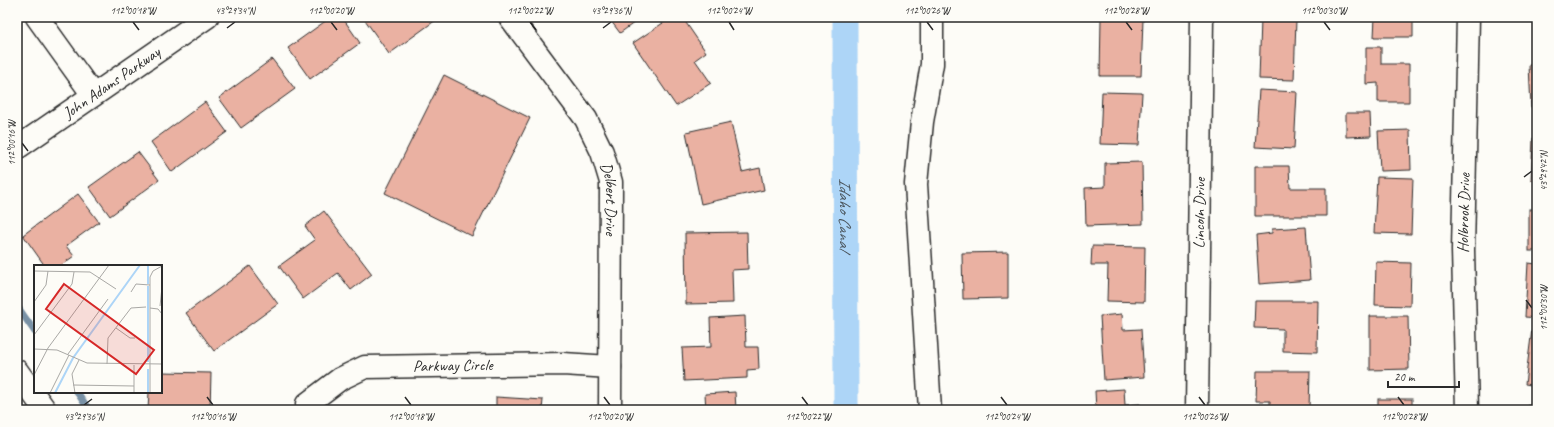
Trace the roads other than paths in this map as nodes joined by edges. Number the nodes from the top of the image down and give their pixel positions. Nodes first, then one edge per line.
1 (37, 17) edge
2 (207, 17) edge
3 (510, 17) edge
4 (932, 17) edge
5 (1202, 17) edge
6 (1468, 17) edge
7 (93, 95) junction
8 (17, 148) edge
9 (610, 367) junction
10 (17, 371) edge
11 (307, 404) dead end
12 (45, 410) edge
13 (610, 410) edge
14 (930, 410) edge
15 (1197, 410) edge
16 (1467, 410) edge

1 - 7 street
2 - 7 street, John Adams Parkway
3 - 9 street, Delbert Drive
4 - 14 street
5 - 15 street, Lincoln Drive
6 - 16 street, Holbrook Drive
7 - 8 street, John Adams Parkway
9 - 11 street, Parkway Circle
9 - 13 street, Delbert Drive
10 - 12 street

